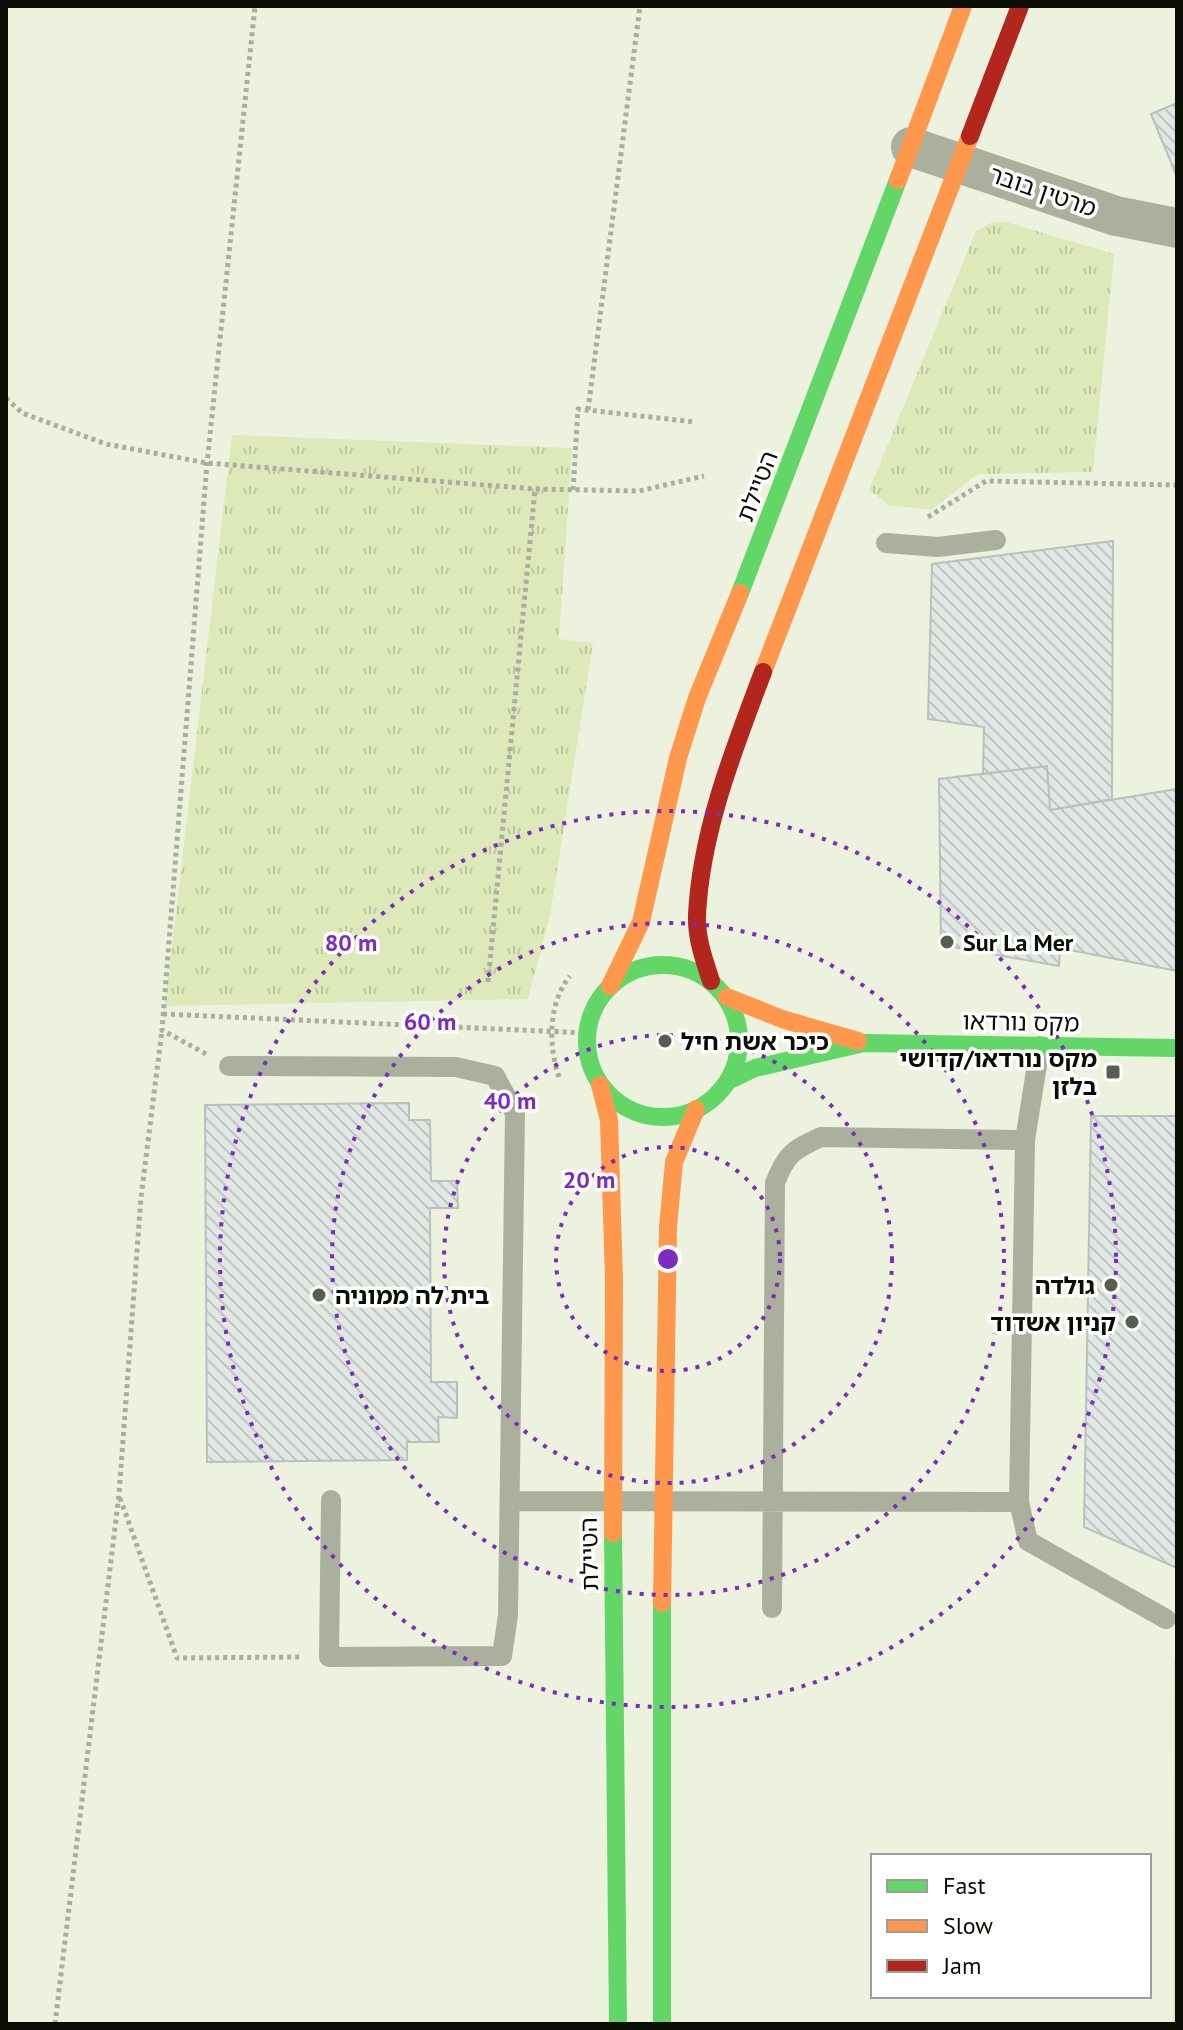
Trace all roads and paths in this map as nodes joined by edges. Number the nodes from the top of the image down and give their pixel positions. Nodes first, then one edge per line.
1 (255, 6) edge
2 (640, 6) edge
3 (963, 6) edge
4 (1020, 6) edge
5 (911, 147) junction
6 (958, 162) junction
7 (1177, 228) edge
8 (6, 398) edge
9 (588, 410) junction
10 (695, 422) dead end
11 (207, 463) junction
12 (704, 476) dead end
13 (1177, 485) edge
14 (535, 489) junction
15 (573, 490) junction
16 (828, 507) junction
17 (788, 508) junction
18 (996, 540) dead end
19 (886, 543) joint
20 (711, 981) junction
21 (488, 982) dead end
22 (610, 986) junction
23 (727, 997) junction
24 (163, 1014) junction
25 (162, 1030) junction
26 (587, 1033) junction
27 (864, 1043) junction
28 (1040, 1046) junction
29 (1177, 1048) edge
30 (229, 1066) joint
31 (728, 1081) junction
32 (600, 1085) junction
33 (696, 1109) junction
34 (1025, 1140) junction
35 (119, 1494) junction
36 (331, 1500) dead end
37 (511, 1501) junction
38 (613, 1501) junction
39 (662, 1501) junction
40 (773, 1501) junction
41 (1019, 1502) junction
42 (772, 1608) dead end
43 (1166, 1619) dead end
44 (329, 1657) junction
45 (55, 2024) edge
46 (618, 2024) edge
47 (662, 2024) edge

1 - 11 path
2 - 9 path
3 - 5 main road, הטיילת
4 - 6 main road
5 - 6 street, מרטין בובר
5 - 17 main road, הטיילת
6 - 7 street, מרטין בובר
6 - 16 main road
8 - 11 path
9 - 10 path
9 - 15 path
11 - 14 path
11 - 24 path
12 - 15 path
13 - 19 path
14 - 15 path
14 - 21 path
16 - 17 lane
16 - 20 main road
17 - 22 main road, הטיילת
18 - 19 lane
20 - 22 main road
20 - 23 main road
22 - 26 main road
23 - 27 main road, מקס נורדאו
23 - 31 main road
24 - 25 path
24 - 26 path
25 - 30 path
25 - 35 path
26 - 32 main road
27 - 28 main road, מקס נורדאו
27 - 31 main road, מקס נורדאו
28 - 29 main road, מקס נורדאו
28 - 34 lane
30 - 37 lane
31 - 33 main road
32 - 33 main road
32 - 38 main road, הטיילת
33 - 39 main road
34 - 40 lane
34 - 41 lane
35 - 44 path
35 - 45 path
36 - 44 lane
37 - 38 lane
37 - 44 lane
38 - 39 lane
38 - 46 main road, הטיילת
39 - 40 lane
39 - 47 main road
40 - 41 lane
40 - 42 lane
41 - 43 lane

